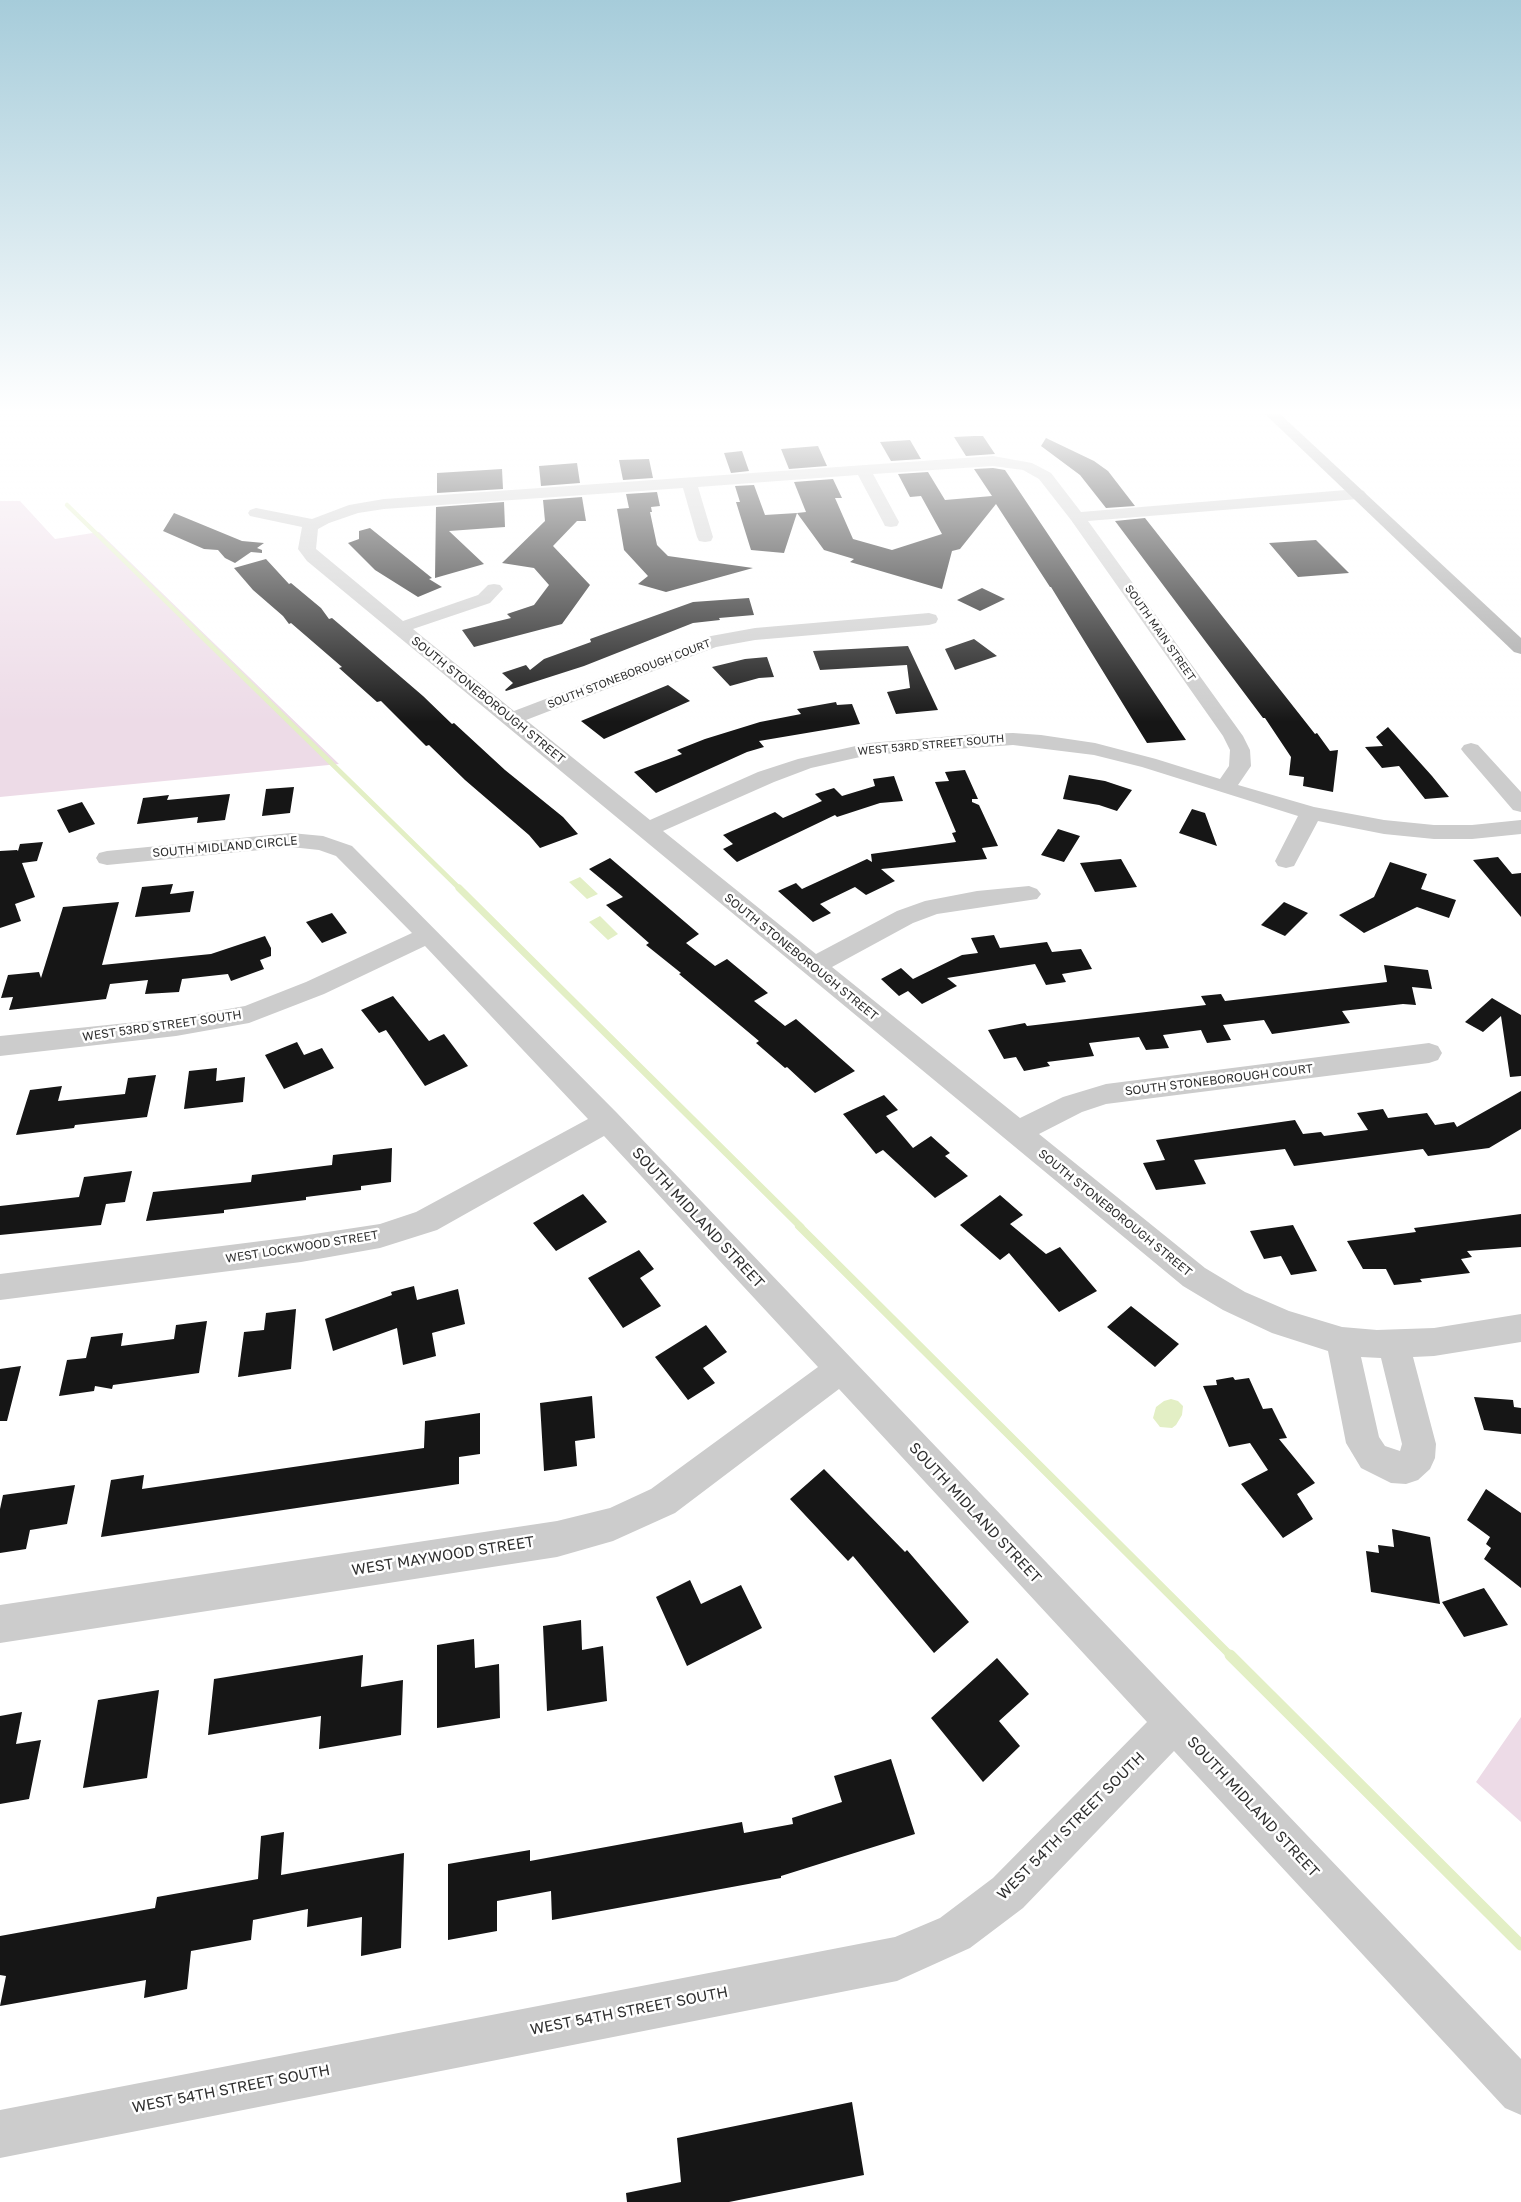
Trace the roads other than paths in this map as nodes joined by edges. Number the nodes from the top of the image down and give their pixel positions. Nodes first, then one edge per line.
1 (276, 517) edge
2 (331, 517) edge
3 (699, 517) edge
4 (888, 517) edge
5 (1078, 517) edge
6 (1382, 517) edge
7 (891, 522) dead end
8 (314, 524) junction
9 (705, 536) dead end
10 (494, 589) dead end
11 (929, 619) dead end
12 (399, 628) junction
13 (1521, 648) edge
14 (511, 719) junction
15 (1471, 749) dead end
16 (1225, 788) junction
17 (1521, 804) edge
18 (1311, 813) junction
19 (1521, 827) edge
20 (647, 830) junction
21 (107, 858) dead end
22 (1286, 862) dead end
23 (1029, 894) dead end
24 (428, 935) junction
25 (813, 966) junction
26 (0, 1046) edge
27 (1428, 1053) dead end
28 (606, 1121) junction
29 (1016, 1132) junction
30 (0, 1287) edge
31 (1521, 1328) edge
32 (1342, 1341) junction
33 (1393, 1343) junction
34 (840, 1369) junction
35 (0, 1624) edge
36 (1173, 1723) junction
37 (1521, 2092) edge
38 (0, 2134) edge

1 - 8 street
2 - 8 street
3 - 9 street
4 - 7 street
5 - 16 street, SOUTH MAIN STREET
6 - 13 main road
8 - 12 street, SOUTH STONEBOROUGH STREET
10 - 12 street
11 - 14 street, SOUTH STONEBOROUGH COURT
12 - 14 street, SOUTH STONEBOROUGH STREET
14 - 20 street, SOUTH STONEBOROUGH STREET
15 - 17 street
16 - 18 street, WEST 53RD STREET SOUTH
16 - 20 street, WEST 53RD STREET SOUTH
18 - 19 street, WEST 53RD STREET SOUTH
18 - 22 street
20 - 25 street, SOUTH STONEBOROUGH STREET
21 - 24 street, SOUTH MIDLAND CIRCLE
23 - 25 street
24 - 26 street, WEST 53RD STREET SOUTH
24 - 28 street, SOUTH MIDLAND STREET
25 - 29 street, SOUTH STONEBOROUGH STREET
27 - 29 street, SOUTH STONEBOROUGH COURT
28 - 30 street, WEST LOCKWOOD STREET
28 - 34 street, SOUTH MIDLAND STREET
29 - 32 street, SOUTH STONEBOROUGH STREET
31 - 33 street
32 - 33 street
32 - 33 street
34 - 35 street, WEST MAYWOOD STREET
34 - 36 street, SOUTH MIDLAND STREET
36 - 37 street, SOUTH MIDLAND STREET
36 - 38 street, WEST 54TH STREET SOUTH

